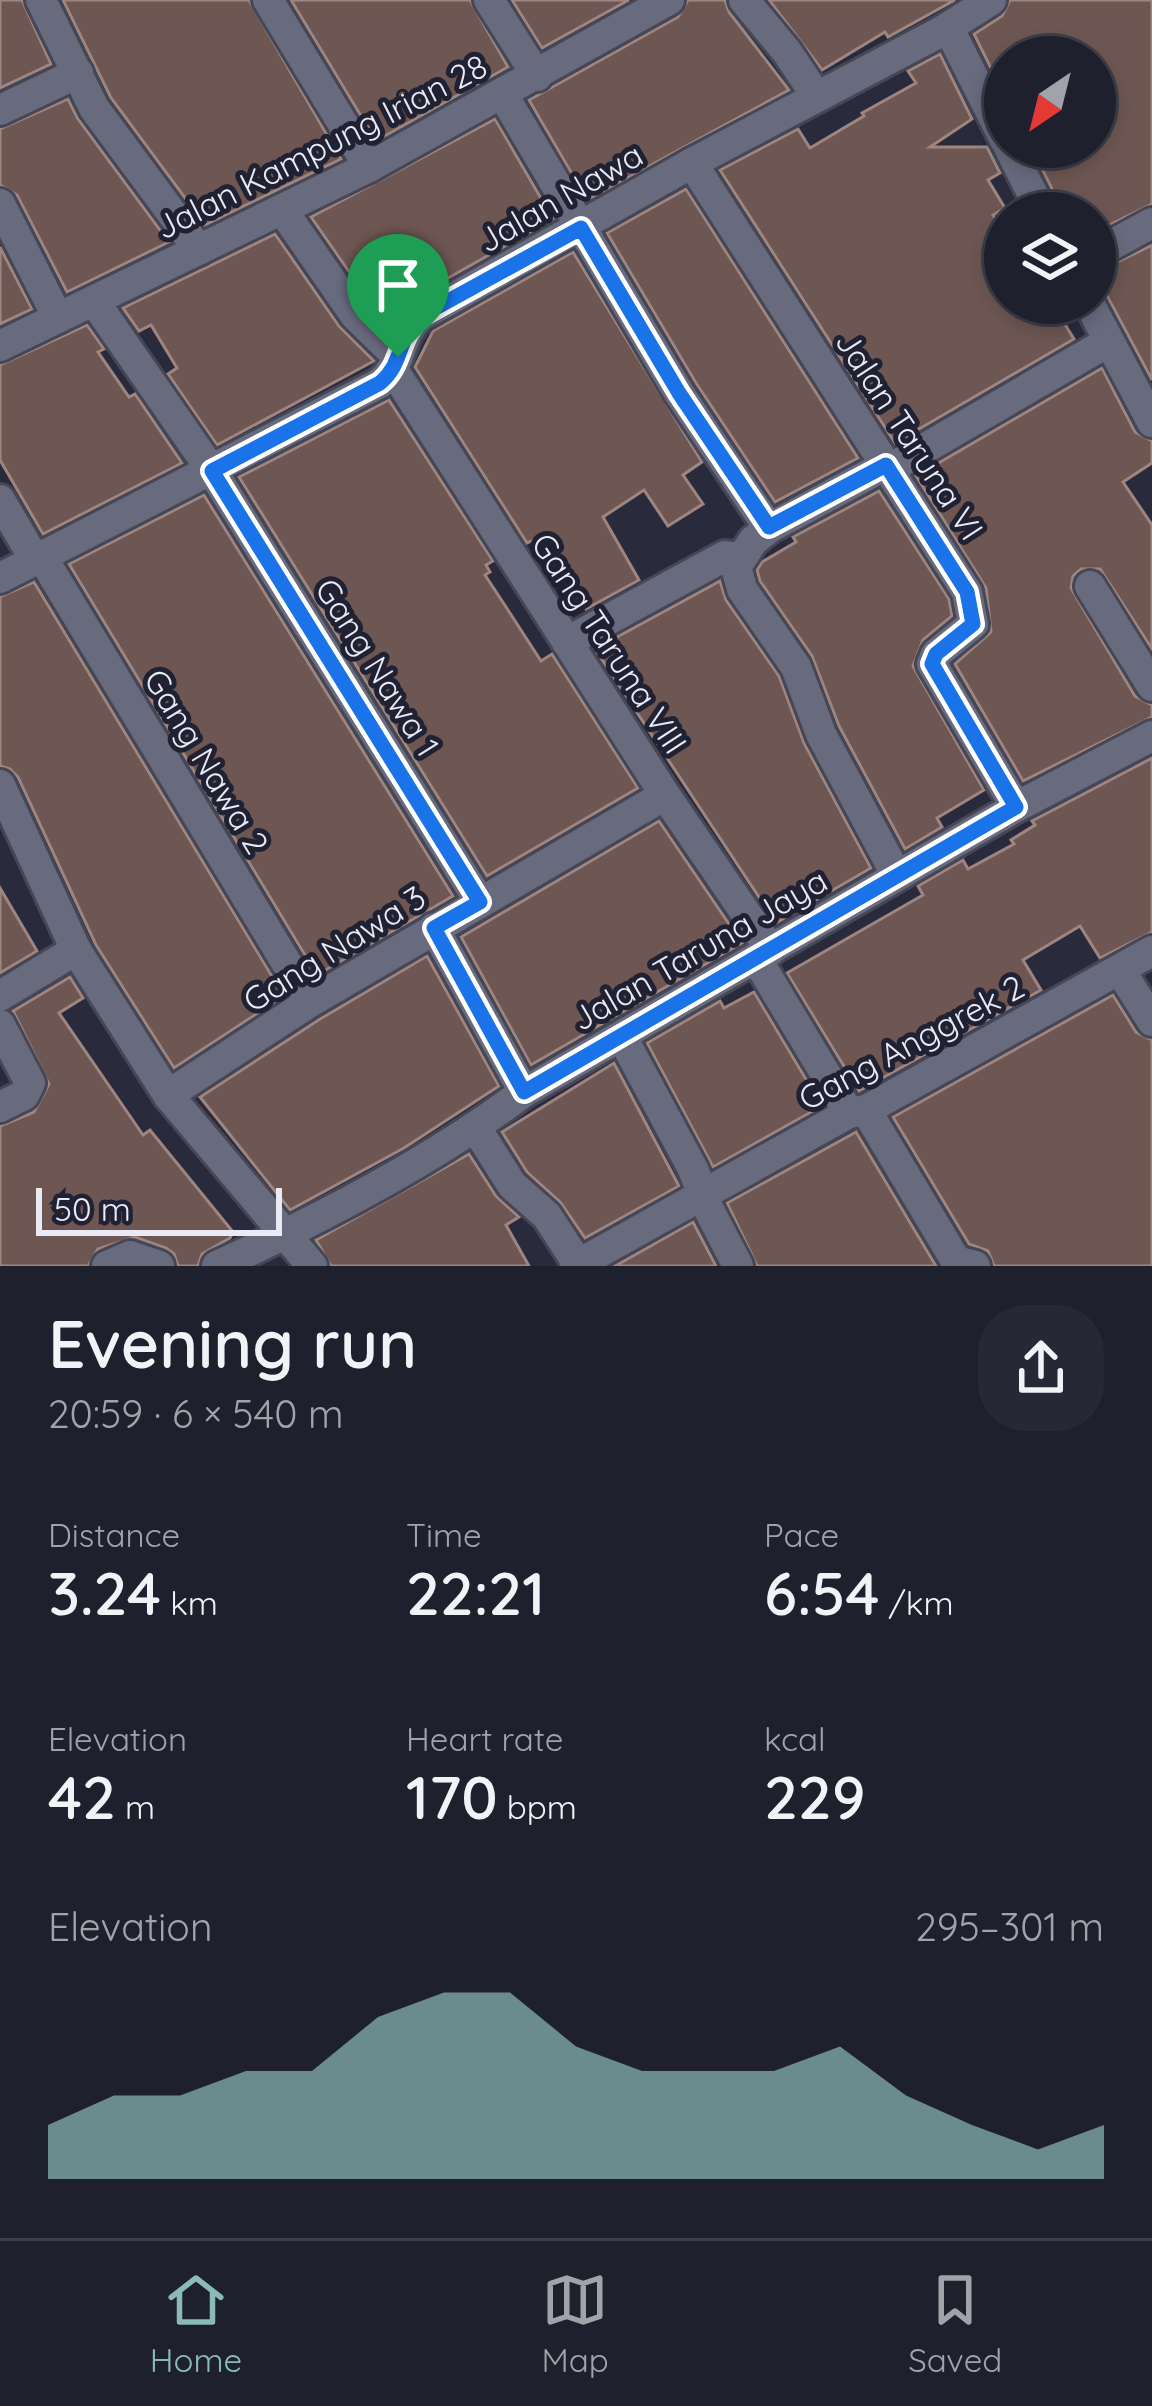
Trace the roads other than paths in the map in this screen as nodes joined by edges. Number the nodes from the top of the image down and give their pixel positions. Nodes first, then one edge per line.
1 (41, 0) edge
2 (268, 0) edge
3 (489, 0) edge
4 (669, 0) edge
5 (744, 0) edge
6 (991, 0) edge
7 (944, 30) junction
8 (78, 73) junction
9 (537, 76) junction
10 (503, 95) junction
11 (817, 97) junction
12 (984, 98) edge
13 (0, 110) edge
14 (692, 163) junction
15 (369, 167) junction
16 (0, 204) edge
17 (283, 211) junction
18 (1152, 223) edge
19 (581, 228) junction
20 (1116, 243) edge
21 (199, 250) junction
22 (94, 301) junction
23 (58, 318) junction
24 (1099, 324) edge
25 (1108, 342) junction
26 (0, 346) edge
27 (396, 364) junction
28 (1152, 422) edge
29 (886, 465) junction
30 (212, 471) junction
31 (0, 500) edge
32 (769, 527) junction
33 (38, 558) junction
34 (740, 558) junction
35 (0, 578) edge
36 (1090, 586) dead end
37 (567, 642) junction
38 (1152, 686) edge
39 (1152, 736) edge
40 (2, 794) edge
41 (665, 795) junction
42 (1016, 807) junction
43 (897, 876) junction
44 (480, 902) junction
45 (434, 928) junction
46 (76, 950) junction
47 (1152, 952) edge
48 (764, 963) junction
49 (1120, 970) junction
50 (0, 996) edge
51 (310, 1002) junction
52 (1152, 1022) edge
53 (0, 1025) edge
54 (626, 1046) junction
55 (524, 1092) junction
56 (168, 1095) junction
57 (0, 1106) edge
58 (858, 1112) junction
59 (476, 1128) junction
60 (704, 1197) junction
61 (289, 1234) junction
62 (576, 1265) edge
63 (107, 1266) edge
64 (159, 1266) edge
65 (217, 1266) edge
66 (312, 1266) edge
67 (738, 1266) edge
68 (975, 1266) edge

1 - 8 street
2 - 15 street
3 - 9 street
4 - 9 street, Jalan Kampung Irian 28
5 - 11 street
6 - 7 street, Jalan Nawa
7 - 11 street, Jalan Nawa
7 - 12 street
8 - 13 street
8 - 21 street
9 - 10 street, Jalan Kampung Irian 28
10 - 15 street, Jalan Kampung Irian 28
10 - 19 street
11 - 14 street, Jalan Nawa
14 - 19 street, Jalan Nawa
14 - 29 street, Jalan Taruna VI
15 - 17 street, Jalan Kampung Irian 28
16 - 23 street
17 - 21 street, Jalan Kampung Irian 28
17 - 27 street, Gang Taruna VIII
18 - 20 street
19 - 27 street, Jalan Nawa
19 - 32 street
21 - 22 street, Jalan Kampung Irian 28
22 - 23 street, Jalan Kampung Irian 28
22 - 30 street, Gang Nawa 1
23 - 26 street, Jalan Kampung Irian 28
24 - 25 street
25 - 28 street
25 - 29 street
27 - 30 street, Jalan Nawa
27 - 37 street, Gang Taruna VIII
29 - 32 street
29 - 42 street, Jalan Taruna VI
30 - 33 street, Jalan Nawa
30 - 44 street, Gang Nawa 1
31 - 33 street, Gang Nawa 2
32 - 34 street
33 - 35 street, Jalan Nawa
33 - 51 street, Gang Nawa 2
34 - 37 street
34 - 43 street
36 - 38 street
37 - 41 street, Gang Taruna VIII
39 - 42 street, Jalan Taruna Jaya
40 - 46 street
41 - 44 street, Gang Nawa 3
41 - 48 street, Gang Taruna VIII
42 - 43 street, Jalan Taruna Jaya
43 - 48 street, Jalan Taruna Jaya
44 - 45 street, Gang Nawa 3
45 - 51 street, Gang Nawa 3
45 - 55 street
46 - 50 street
46 - 56 street
47 - 49 street, Gang Anggrek 2
48 - 54 street, Jalan Taruna Jaya
48 - 58 street, Gang Taruna VIII
49 - 52 street
49 - 58 street, Gang Anggrek 2
51 - 56 street, Gang Nawa 3
53 - 57 street
54 - 55 street, Jalan Taruna Jaya
54 - 60 street
55 - 59 street, Jalan Taruna Jaya
56 - 61 street
58 - 60 street, Gang Anggrek 2
58 - 68 street, Gang Taruna VIII
59 - 61 street, Jalan Taruna Jaya
59 - 62 street
60 - 62 street, Gang Anggrek 2
60 - 67 street
61 - 65 street, Jalan Taruna Jaya
61 - 66 street
63 - 64 street

